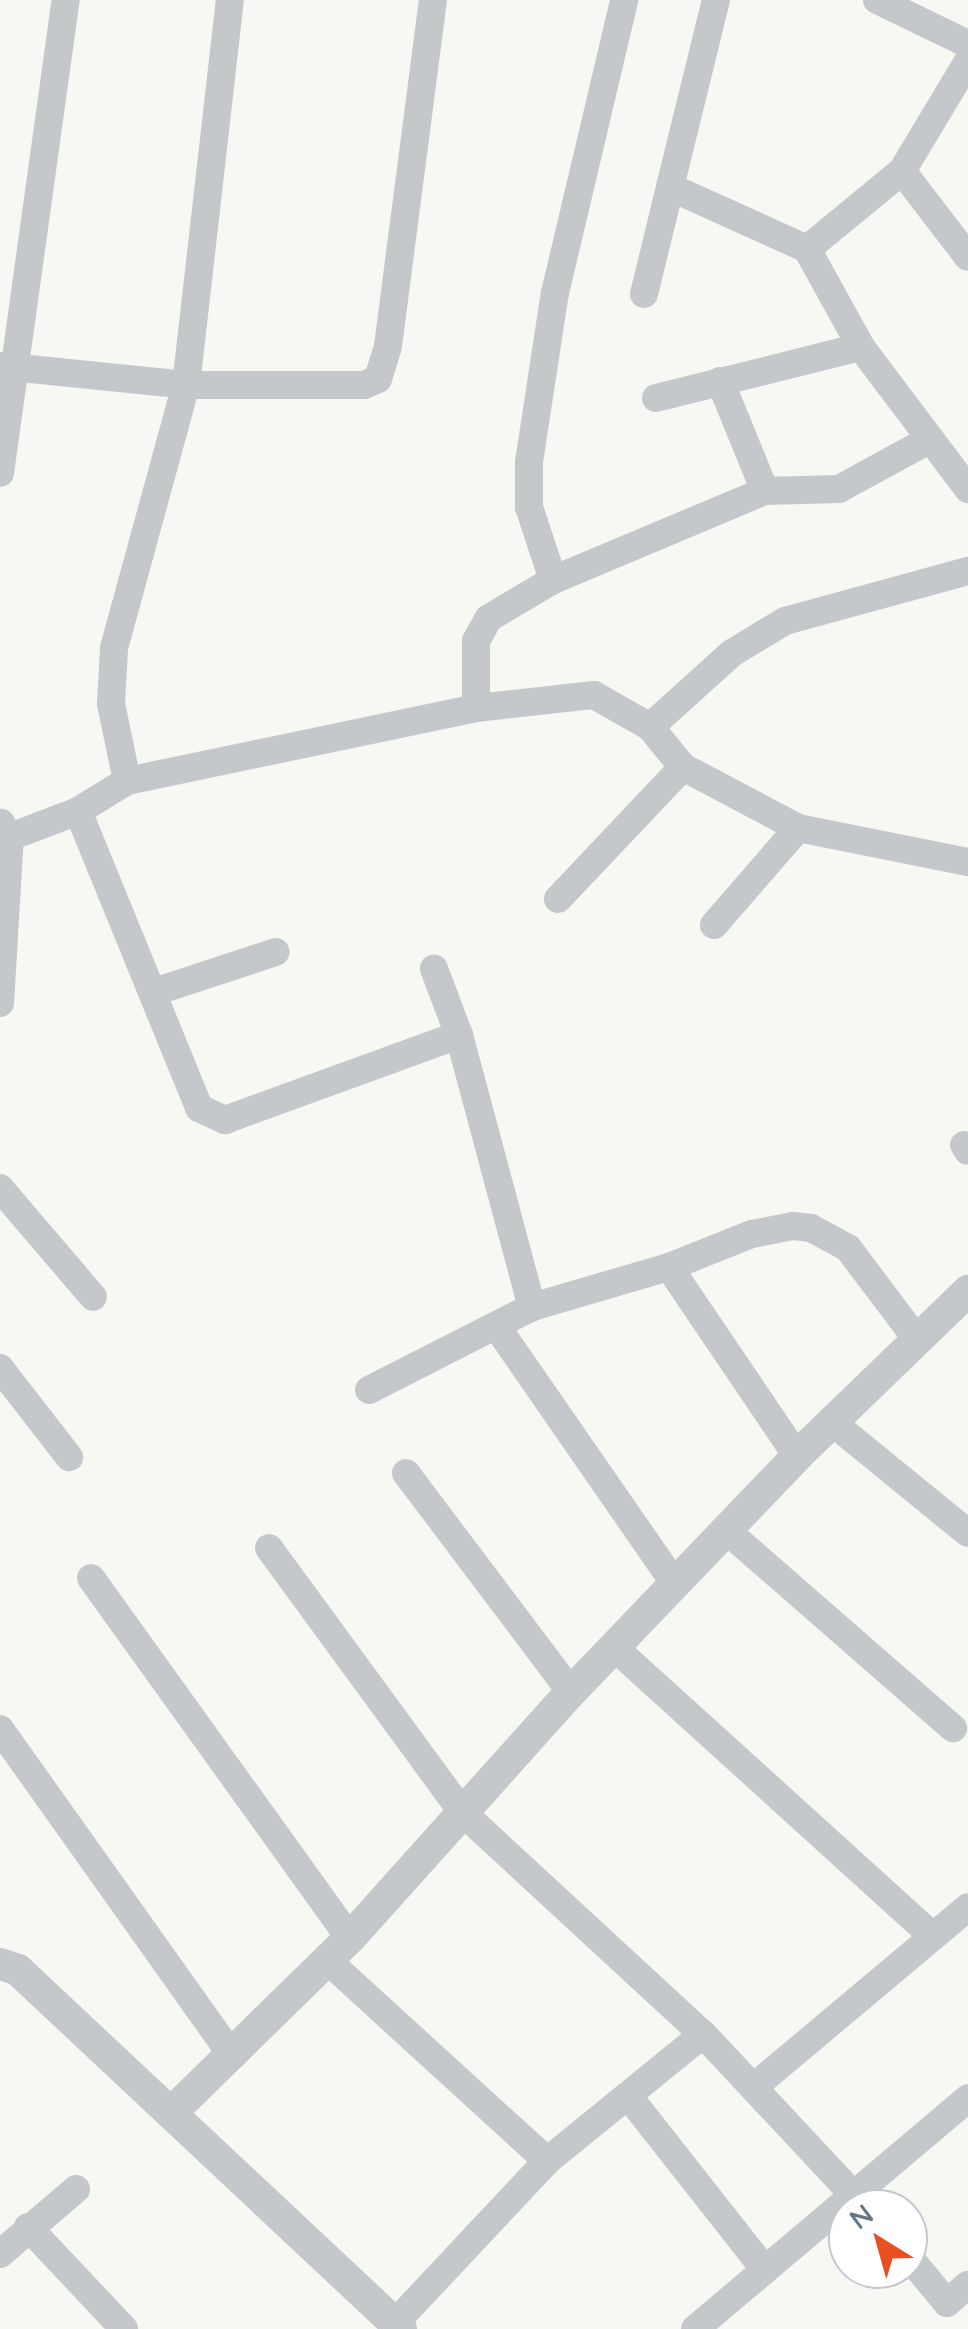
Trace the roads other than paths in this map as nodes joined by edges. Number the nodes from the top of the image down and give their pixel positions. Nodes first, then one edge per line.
1 (66, 0) edge
2 (230, 0) edge
3 (433, 0) edge
4 (624, 0) edge
5 (716, 0) edge
6 (877, 0) edge
7 (968, 44) edge
8 (968, 61) edge
9 (961, 92) edge
10 (902, 171) junction
11 (670, 187) junction
12 (807, 249) junction
13 (968, 257) edge
14 (644, 294) dead end
15 (861, 346) junction
16 (10, 368) edge
17 (720, 381) junction
18 (186, 385) junction
19 (656, 398) dead end
20 (927, 441) junction
21 (0, 473) edge
22 (968, 488) edge
23 (766, 492) junction
24 (968, 571) edge
25 (553, 580) junction
26 (476, 708) junction
27 (650, 726) junction
28 (682, 768) junction
29 (127, 781) junction
30 (78, 811) junction
31 (798, 828) junction
32 (5, 829) edge
33 (968, 862) edge
34 (558, 899) dead end
35 (714, 925) dead end
36 (276, 952) dead end
37 (434, 969) dead end
38 (154, 992) junction
39 (0, 1003) edge
40 (459, 1036) junction
41 (0, 1188) edge
42 (669, 1267) junction
43 (93, 1297) dead end
44 (966, 1297) edge
45 (532, 1307) junction
46 (497, 1327) junction
47 (918, 1341) junction
48 (0, 1368) edge
49 (369, 1390) dead end
50 (833, 1423) junction
51 (797, 1456) junction
52 (69, 1457) dead end
53 (406, 1473) dead end
54 (728, 1532) junction
55 (968, 1534) edge
56 (270, 1548) dead end
57 (92, 1578) dead end
58 (675, 1584) junction
59 (616, 1649) junction
60 (571, 1692) junction
61 (953, 1728) dead end
62 (0, 1730) edge
63 (462, 1812) junction
64 (968, 1907) edge
65 (930, 1934) junction
66 (338, 1949) junction
67 (0, 1964) edge
68 (703, 2034) junction
69 (232, 2056) junction
70 (755, 2086) junction
71 (629, 2097) junction
72 (968, 2098) edge
73 (170, 2113) junction
74 (547, 2162) junction
75 (76, 2189) dead end
76 (850, 2189) edge
77 (875, 2189) edge
78 (828, 2226) edge
79 (28, 2227) junction
80 (0, 2254) edge
81 (764, 2270) junction
82 (928, 2279) edge
83 (968, 2285) edge
84 (398, 2326) edge
85 (124, 2329) edge
86 (696, 2329) edge

1 - 16 street
2 - 18 street
3 - 18 street
4 - 25 street
5 - 11 street
6 - 7 street
8 - 9 street
9 - 10 street
10 - 12 street
10 - 13 street
11 - 12 street
11 - 14 street
12 - 15 street
15 - 17 street
15 - 20 street
16 - 18 street
16 - 21 street
17 - 19 street
17 - 23 street
18 - 29 street
20 - 22 street
20 - 23 street
23 - 25 street
24 - 27 street
25 - 26 street
26 - 27 street
26 - 29 street
27 - 28 street
28 - 31 street
28 - 34 street
29 - 30 street
30 - 32 street
30 - 38 street
31 - 33 street
31 - 35 street
32 - 39 street
36 - 38 street
37 - 40 street
38 - 40 street
40 - 45 street
41 - 43 street
42 - 45 street
42 - 47 street
42 - 51 street
44 - 47 street
45 - 46 street
46 - 49 street
46 - 58 street
47 - 50 street
48 - 52 street
50 - 51 street
50 - 55 street
51 - 54 street
53 - 60 street
54 - 58 street
54 - 61 street
56 - 63 street
57 - 66 street
58 - 59 street
59 - 60 street
59 - 65 street
60 - 63 street
62 - 69 street
63 - 66 street
63 - 68 street
64 - 65 street
65 - 70 street
66 - 69 street
66 - 74 street
67 - 73 street
68 - 70 street
68 - 71 street
69 - 73 street
70 - 76 street
71 - 74 street
71 - 81 street
72 - 77 street
73 - 84 street
74 - 84 street
75 - 79 street
78 - 81 street
79 - 80 street
79 - 85 street
81 - 86 street
82 - 83 street

